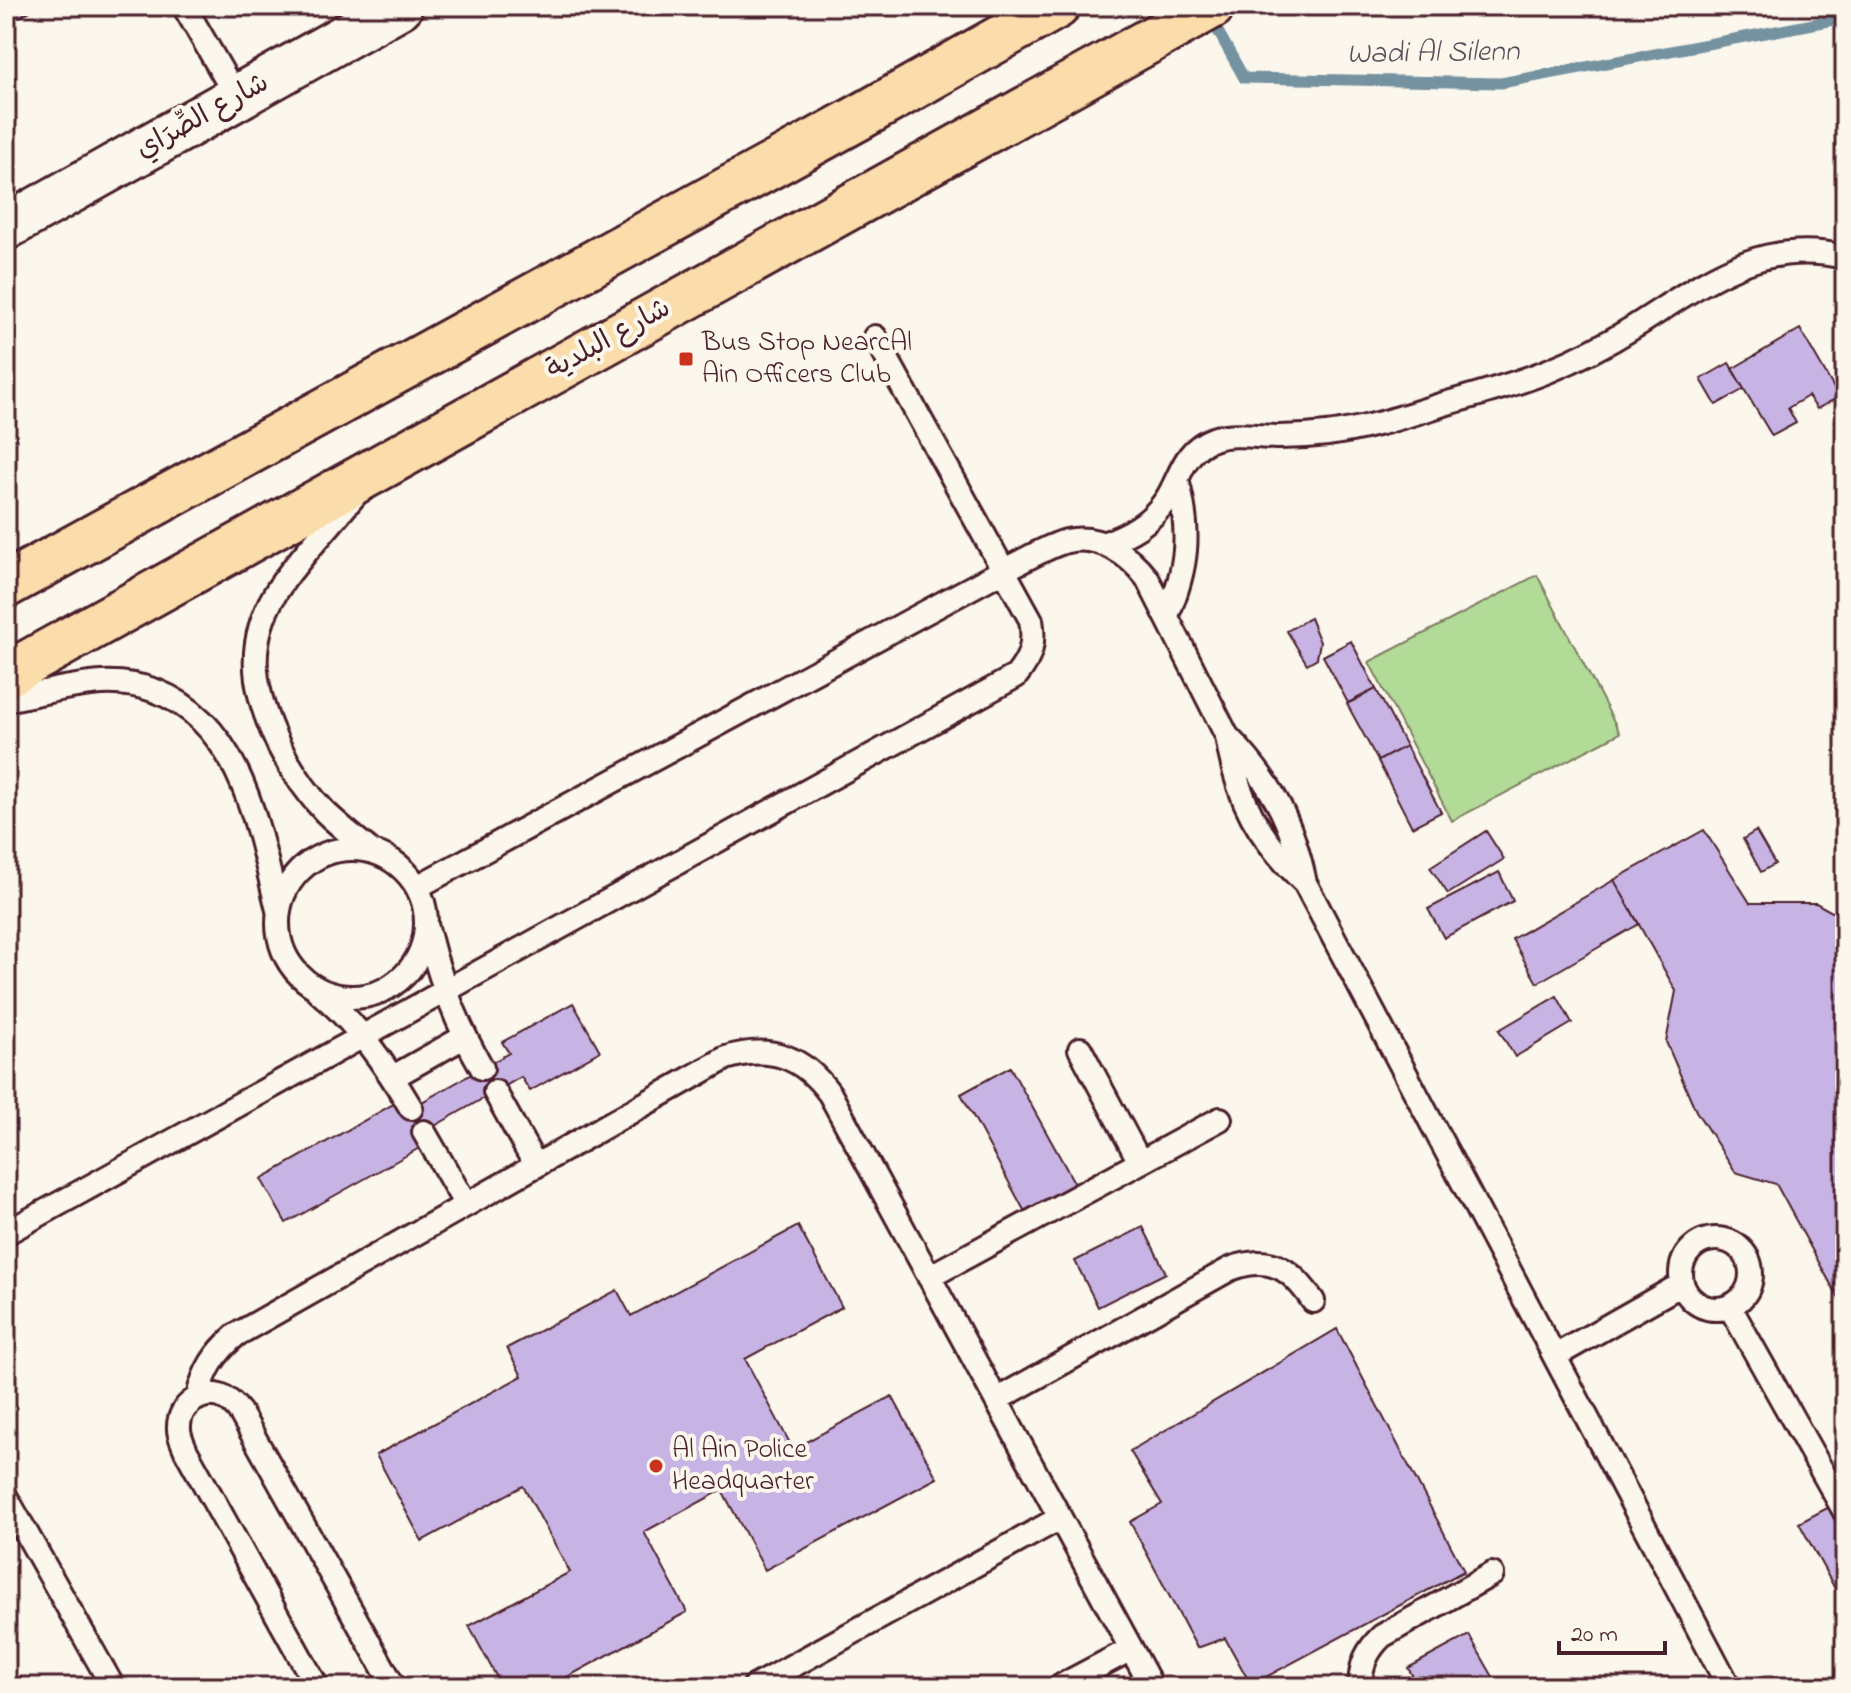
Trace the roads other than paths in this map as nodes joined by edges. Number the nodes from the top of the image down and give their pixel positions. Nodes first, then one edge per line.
1 (184, 6) edge
2 (400, 6) edge
3 (1057, 6) edge
4 (1212, 6) edge
5 (237, 98) junction
6 (6, 227) edge
7 (1845, 257) edge
8 (875, 337) dead end
9 (377, 468) junction
10 (1177, 480) junction
11 (1103, 544) junction
12 (1004, 570) junction
13 (6, 585) edge
14 (1167, 615) junction
15 (6, 675) edge
16 (6, 700) edge
17 (1227, 736) junction
18 (372, 851) junction
19 (1305, 883) junction
20 (417, 887) junction
21 (279, 912) junction
22 (426, 925) junction
23 (312, 986) junction
24 (445, 991) junction
25 (363, 1036) junction
26 (464, 1037) junction
27 (1080, 1049) dead end
28 (482, 1068) dead end
29 (393, 1077) junction
30 (495, 1092) dead end
31 (411, 1108) dead end
32 (1220, 1119) dead end
33 (424, 1132) dead end
34 (1140, 1162) junction
35 (536, 1166) junction
36 (466, 1205) junction
37 (6, 1233) edge
38 (929, 1277) junction
39 (1682, 1284) junction
40 (1313, 1301) dead end
41 (1730, 1307) junction
42 (1555, 1356) junction
43 (198, 1397) junction
44 (996, 1400) junction
45 (6, 1497) edge
46 (1845, 1512) edge
47 (1060, 1518) junction
48 (1492, 1574) dead end
49 (1131, 1649) junction
50 (113, 1687) edge
51 (317, 1687) edge
52 (394, 1687) edge
53 (754, 1687) edge
54 (1059, 1687) edge
55 (1152, 1687) edge
56 (1361, 1687) edge
57 (1729, 1687) edge

1 - 5 lane
2 - 5 street, شارع الصِّرَاي
3 - 13 main road
4 - 9 main road, شارع البلدية
5 - 6 street, شارع الصِّرَاي
7 - 10 lane
8 - 12 lane
9 - 15 main road, شارع البلدية
9 - 18 lane
10 - 11 lane
10 - 14 lane
11 - 12 lane
11 - 14 lane
12 - 20 lane
12 - 24 lane
14 - 17 lane
16 - 21 lane
17 - 19 lane
17 - 19 lane
18 - 20 lane
18 - 21 lane
19 - 42 lane
20 - 22 lane
21 - 23 lane
22 - 23 lane
22 - 24 lane
23 - 25 lane
24 - 25 lane
24 - 26 lane
25 - 29 lane
25 - 37 lane
26 - 28 lane
26 - 29 lane
27 - 34 lane
29 - 31 lane
30 - 35 lane
32 - 34 lane
33 - 36 lane
34 - 38 lane
35 - 36 lane
35 - 38 lane
36 - 43 lane
38 - 44 lane
39 - 41 lane
39 - 41 lane
39 - 42 lane
40 - 44 lane
41 - 46 lane
42 - 57 lane
43 - 51 lane
43 - 52 lane
44 - 47 lane
45 - 50 lane
47 - 49 lane
47 - 53 lane
48 - 56 lane
49 - 54 lane
49 - 55 lane

